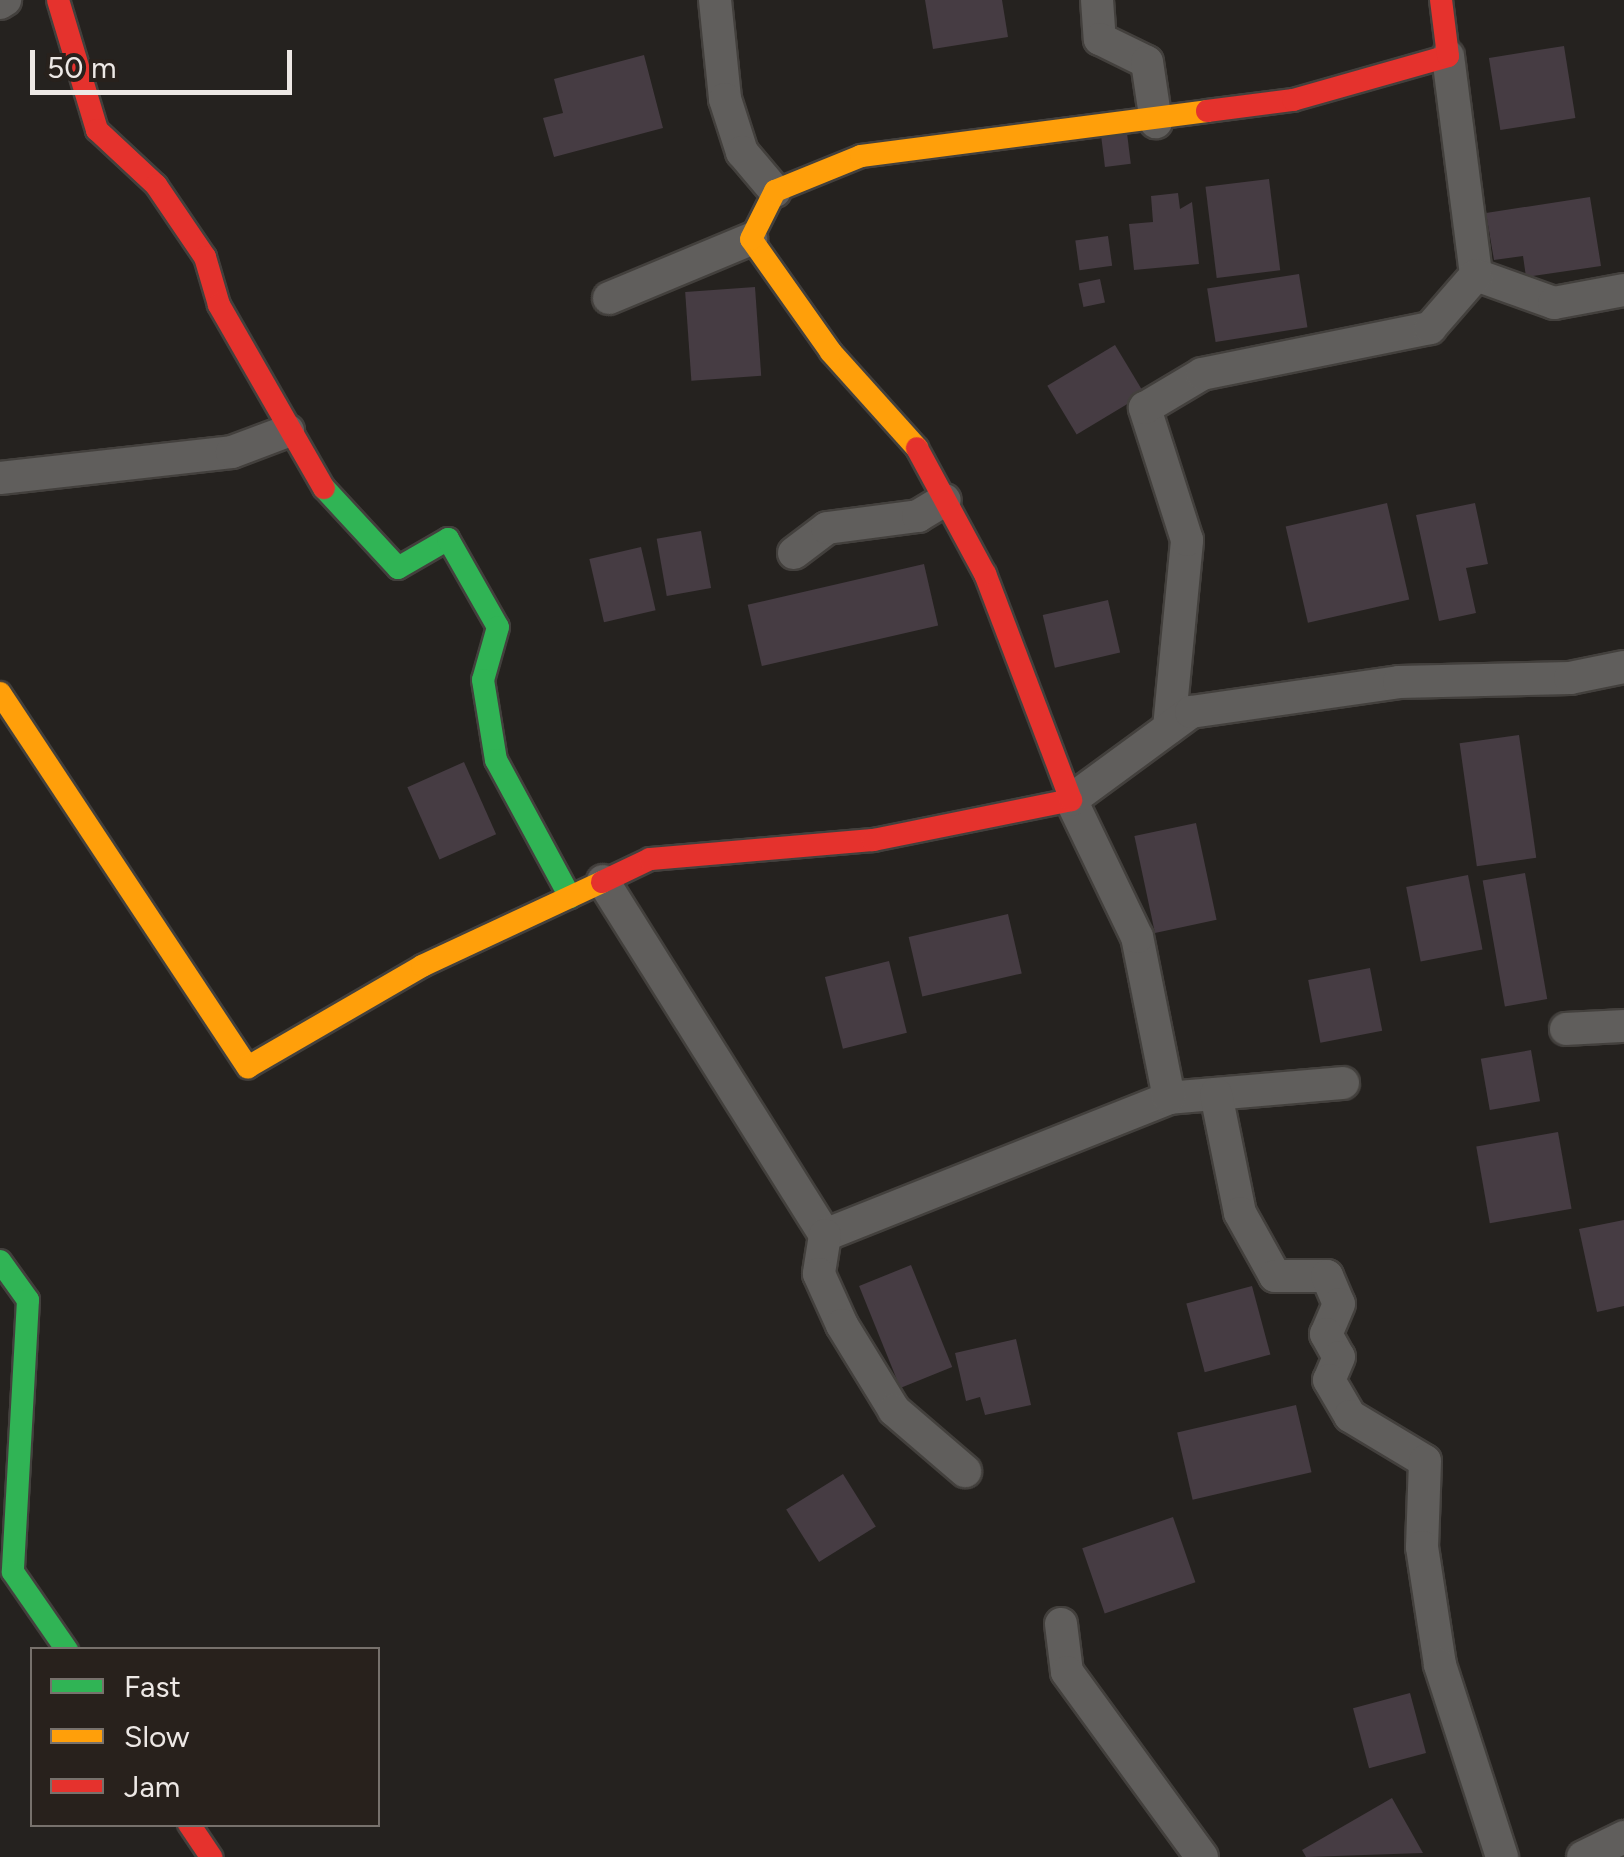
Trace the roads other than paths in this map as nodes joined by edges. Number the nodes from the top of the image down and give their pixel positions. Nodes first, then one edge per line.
1 (58, 0) edge
2 (715, 0) edge
3 (1097, 0) edge
4 (1441, 0) edge
5 (1448, 56) junction
6 (1156, 122) junction
7 (775, 191) junction
8 (750, 239) junction
9 (1476, 275) junction
10 (1624, 290) edge
11 (609, 298) dead end
12 (288, 431) junction
13 (0, 478) edge
14 (945, 500) junction
15 (794, 553) dead end
16 (1624, 667) edge
17 (0, 692) edge
18 (1169, 728) junction
19 (1071, 800) junction
20 (603, 881) junction
21 (570, 897) junction
22 (1624, 1026) edge
23 (1566, 1030) dead end
24 (1343, 1083) dead end
25 (1216, 1094) junction
26 (1168, 1098) junction
27 (826, 1235) junction
28 (0, 1261) edge
29 (965, 1471) dead end
30 (6, 1581) edge
31 (1061, 1624) dead end
32 (64, 1647) edge
33 (191, 1827) edge
34 (1624, 1837) edge
35 (212, 1857) edge
36 (1202, 1857) edge
37 (1502, 1857) edge
38 (1582, 1857) edge

1 - 12 street
2 - 7 street
3 - 6 street
4 - 5 street
5 - 6 street
5 - 9 street
6 - 7 street
7 - 8 street
8 - 11 street
8 - 14 street
9 - 10 street
9 - 18 street
12 - 13 street
12 - 21 street
14 - 15 street
14 - 19 street
16 - 18 street
17 - 21 street
18 - 19 street
19 - 20 street
19 - 26 street
20 - 21 street
20 - 27 street
22 - 23 street
24 - 25 street
25 - 26 street
25 - 37 street
26 - 27 street
27 - 29 street
28 - 30 street
30 - 32 street
31 - 36 street
33 - 35 street
34 - 38 street

